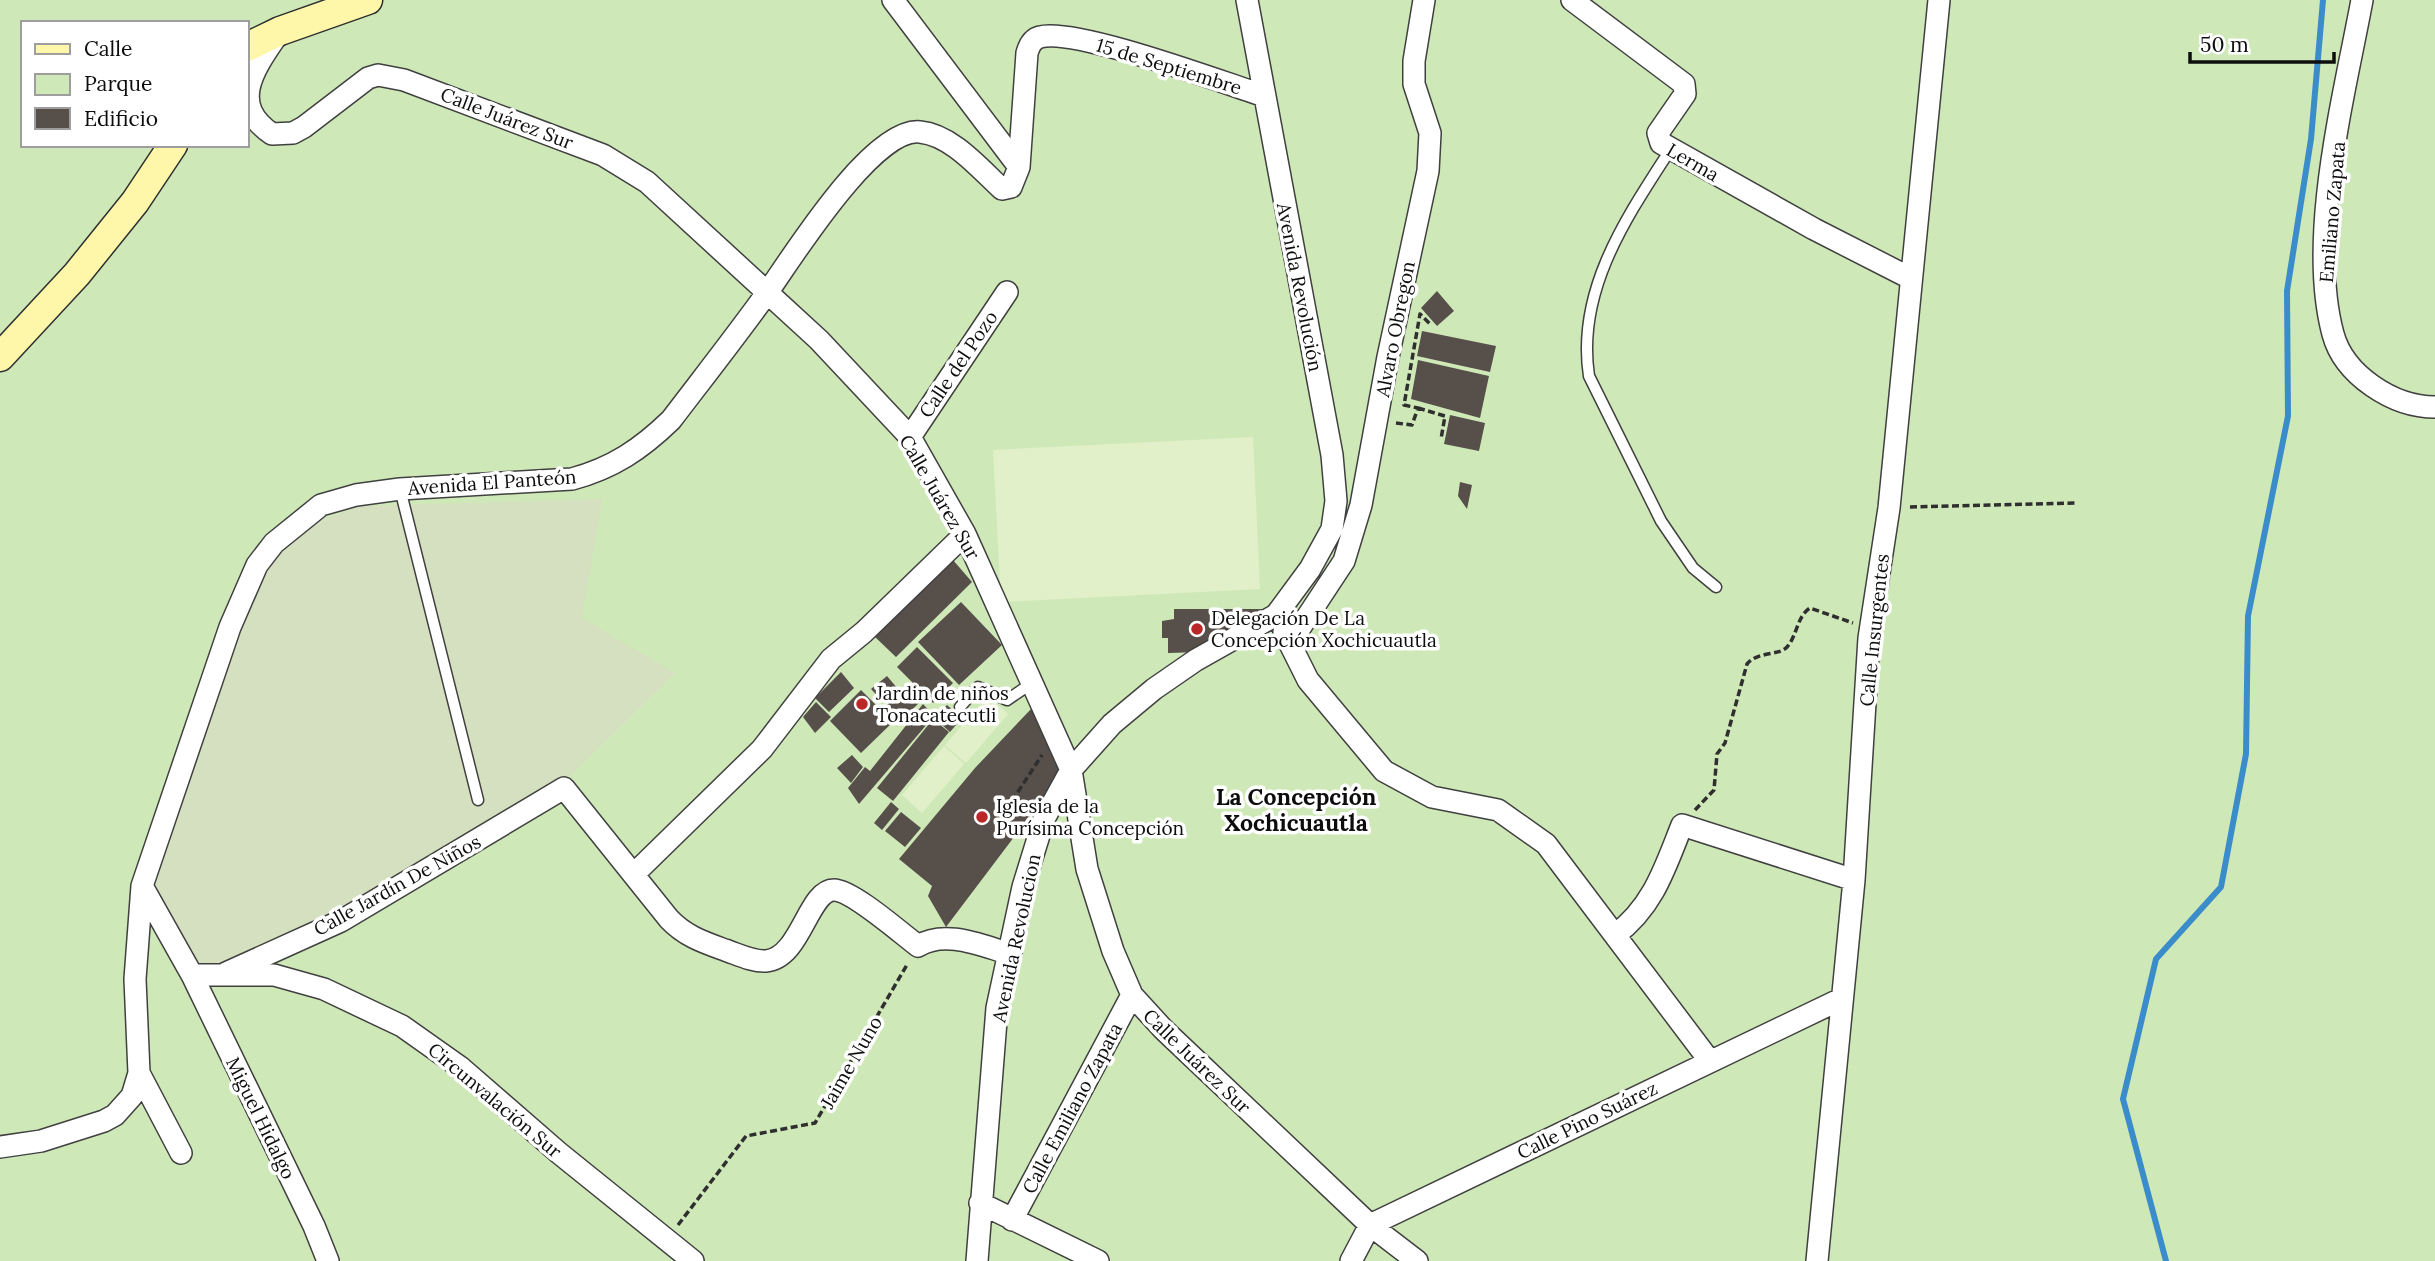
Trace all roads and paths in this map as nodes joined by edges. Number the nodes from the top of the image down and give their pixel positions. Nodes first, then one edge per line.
1 (368, 0) edge
2 (893, 0) edge
3 (1247, 0) edge
4 (1424, 0) edge
5 (1572, 0) edge
6 (1939, 0) edge
7 (2362, 0) edge
8 (280, 31) junction
9 (248, 47) edge
10 (1265, 96) junction
11 (172, 147) edge
12 (1670, 150) junction
13 (1019, 167) junction
14 (1910, 278) junction
15 (1007, 292) dead end
16 (767, 293) junction
17 (1431, 325) dead end
18 (0, 357) edge
19 (2435, 407) edge
20 (1418, 408) junction
21 (1378, 415) junction
22 (910, 437) junction
23 (1441, 439) dead end
24 (400, 489) junction
25 (2075, 503) dead end
26 (1889, 508) junction
27 (965, 534) junction
28 (1310, 569) joint
29 (1716, 587) dead end
30 (1276, 615) junction
31 (1869, 638) junction
32 (1290, 643) junction
33 (1032, 683) junction
34 (960, 707) dead end
35 (1057, 738) junction
36 (1071, 770) junction
37 (478, 800) dead end
38 (1012, 801) dead end
39 (1682, 825) junction
40 (634, 874) junction
41 (1854, 880) junction
42 (142, 886) junction
43 (1615, 936) junction
44 (918, 946) junction
45 (1011, 954) junction
46 (226, 973) junction
47 (192, 975) junction
48 (1132, 995) junction
49 (1841, 999) junction
50 (1709, 1060) junction
51 (139, 1073) junction
52 (0, 1147) edge
53 (181, 1153) dead end
54 (981, 1203) junction
55 (1012, 1220) junction
56 (1370, 1225) junction
57 (667, 1241) junction
58 (328, 1261) edge
59 (693, 1261) edge
60 (977, 1261) edge
61 (1098, 1261) edge
62 (1351, 1261) edge
63 (1417, 1261) edge
64 (1817, 1261) edge

1 - 8 main road
2 - 13 street
3 - 10 street, Avenida Revolución
4 - 21 street, Alvaro Obregon
5 - 12 street, Lerma
6 - 14 street, Calle Insurgentes
7 - 19 street, Emiliano Zapata
8 - 9 main road
8 - 16 street, Calle Juárez Sur
10 - 13 street, 15 de Septiembre
10 - 28 street, Avenida Revolución
11 - 18 main road
12 - 14 street, Lerma
12 - 29 lane
13 - 16 street, Avenida El Panteón
14 - 26 street, Calle Insurgentes
15 - 22 street, Calle del Pozo
16 - 22 street, Calle Juárez Sur
16 - 24 street, Avenida El Panteón
17 - 20 path
20 - 21 path
20 - 23 path
21 - 32 street, Alvaro Obregon
22 - 27 street, Calle Juárez Sur
24 - 37 lane
24 - 42 street, Avenida El Panteón
25 - 26 path
26 - 31 street, Calle Insurgentes
27 - 33 street, Calle Juárez Sur
27 - 40 street
28 - 30 street, Avenida Revolucion
30 - 32 street
30 - 36 street, Avenida Revolucion
31 - 39 path
31 - 41 street, Calle Insurgentes
32 - 43 street
33 - 34 lane
33 - 35 street, Calle Juárez Sur
35 - 36 street, Calle Juárez Sur
35 - 38 path
36 - 45 street, Avenida Revolucion
36 - 48 street, Calle Juárez Sur
39 - 41 street
39 - 43 street
40 - 44 street
40 - 46 street, Calle Jardín De Niños
41 - 49 street, Calle Insurgentes
42 - 47 street
42 - 51 street, Avenida El Panteón
43 - 50 street
44 - 45 street
44 - 57 path, Jaime Nuno
45 - 54 street, Avenida Revolucion
46 - 47 street, Circunvalación Sur
46 - 57 street, Circunvalación Sur
47 - 58 street, Miguel Hidalgo
48 - 55 street, Calle Emiliano Zapata
48 - 56 street, Calle Juárez Sur
49 - 50 street, Calle Pino Suárez
49 - 64 street, Calle Insurgentes
50 - 56 street, Calle Pino Suárez
51 - 52 street, Avenida El Panteón
51 - 53 street
54 - 55 street
54 - 60 street, Avenida Revolucion
55 - 61 street
56 - 62 street
56 - 63 street, Calle Juárez Sur
57 - 59 street, Circunvalación Sur

